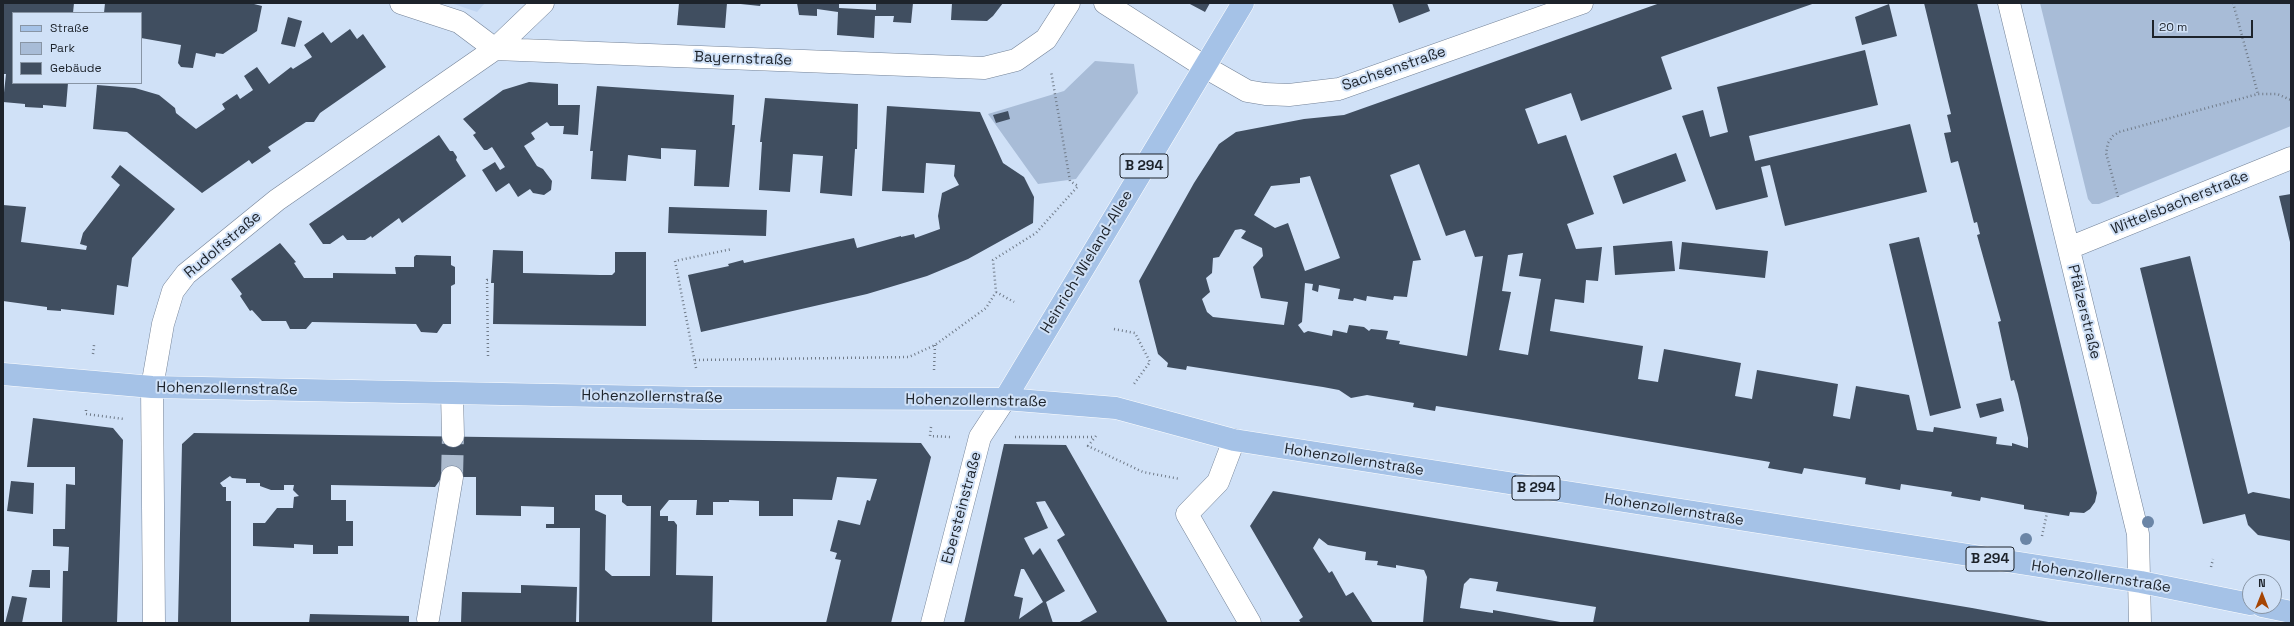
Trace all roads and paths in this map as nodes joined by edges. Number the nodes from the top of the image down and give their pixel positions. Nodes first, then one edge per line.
1 (402, 3) edge
2 (543, 3) edge
3 (1069, 3) edge
4 (1105, 3) edge
5 (1244, 3) edge
6 (1582, 3) edge
7 (2009, 3) edge
8 (2233, 3) edge
9 (495, 49) junction
10 (1204, 67) junction
11 (1054, 84) dead end
12 (2258, 94) junction
13 (2291, 100) edge
14 (2291, 158) edge
15 (2129, 224) junction
16 (2069, 248) junction
17 (732, 249) dead end
18 (491, 280) dead end
19 (996, 292) junction
20 (1014, 302) dead end
21 (1114, 329) dead end
22 (488, 356) dead end
23 (695, 360) junction
24 (3, 374) edge
25 (152, 388) junction
26 (452, 394) junction
27 (702, 398) junction
28 (1005, 399) junction
29 (1116, 408) junction
30 (454, 436) tunnel mouth
31 (980, 437) junction
32 (1095, 437) junction
33 (1234, 440) junction
34 (452, 477) tunnel mouth
35 (1218, 482) junction
36 (2046, 513) dead end
37 (2042, 536) dead end
38 (2141, 582) junction
39 (2242, 602) edge
40 (428, 619) dead end
41 (154, 623) edge
42 (932, 623) edge
43 (1250, 623) edge
44 (2140, 623) edge

1 - 9 street
2 - 9 street, Rudolfstraße
3 - 9 street, Bayernstraße
4 - 10 street
5 - 10 main road, Heinrich-Wieland-Allee / B 294
6 - 10 street, Sachsenstraße
7 - 16 street, Pfälzerstraße
8 - 12 path
9 - 25 street, Rudolfstraße
10 - 28 main road, Heinrich-Wieland-Allee / B 294
11 - 19 path
12 - 13 path
12 - 15 path
14 - 15 street, Wittelsbacherstraße
15 - 16 street, Wittelsbacherstraße
16 - 38 street, Pfälzerstraße
17 - 23 path
18 - 22 path
19 - 20 path
19 - 23 path
21 - 29 path
23 - 27 path
24 - 25 main road, Hohenzollernstraße
25 - 26 main road, Hohenzollernstraße
25 - 41 street, Rudolfstraße
26 - 27 main road, Hohenzollernstraße
26 - 30 street
27 - 28 main road, Hohenzollernstraße
28 - 29 main road, Hohenzollernstraße / B 294
28 - 31 street, Ebersteinstraße
29 - 32 path
29 - 33 main road, Hohenzollernstraße / B 294
31 - 32 path
31 - 42 street, Ebersteinstraße
32 - 35 path
33 - 35 street
33 - 38 main road, Hohenzollernstraße / B 294
34 - 40 street
35 - 43 street
36 - 37 path
38 - 39 main road, Hohenzollernstraße / B 294
38 - 44 street, Pfälzerstraße

